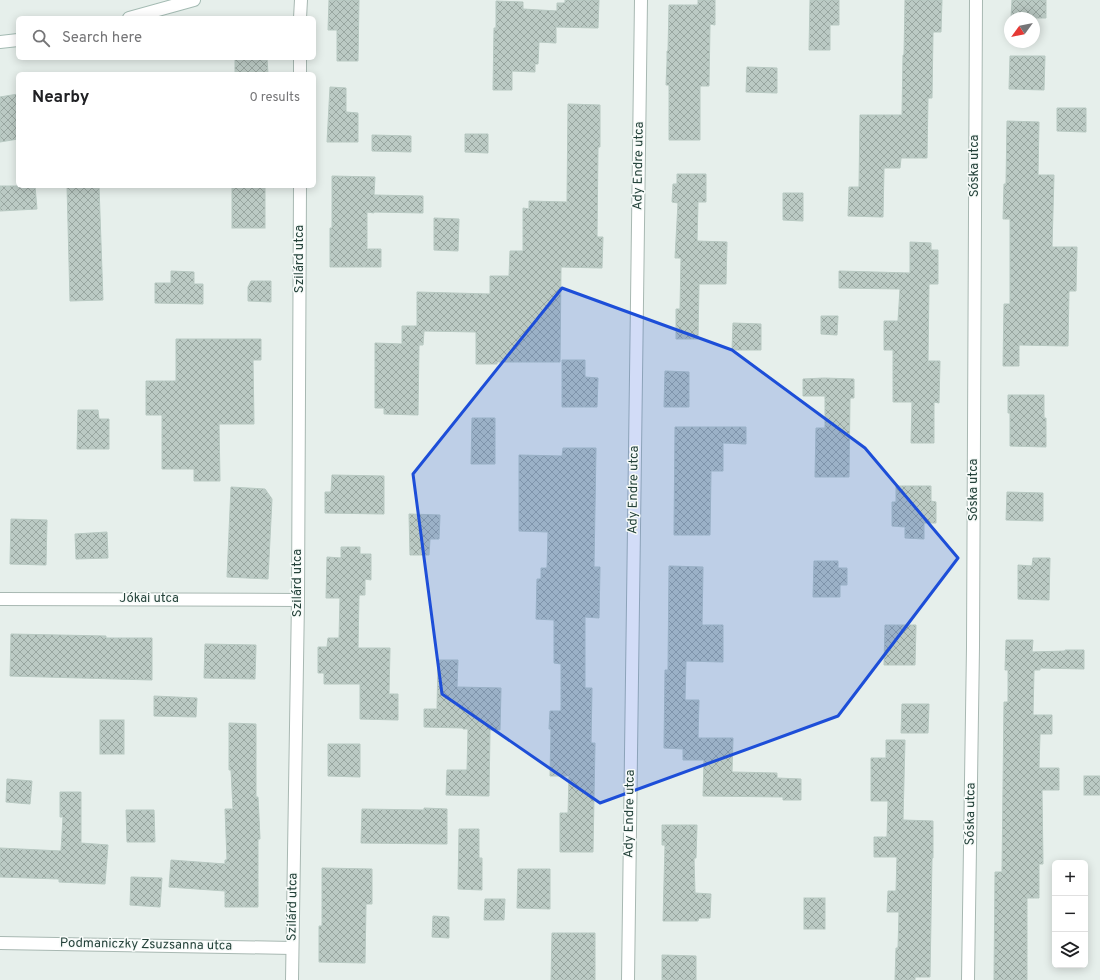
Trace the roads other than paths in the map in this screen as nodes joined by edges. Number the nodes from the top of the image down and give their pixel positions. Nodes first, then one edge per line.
1 (194, 0) edge
2 (301, 0) edge
3 (641, 0) edge
4 (976, 0) edge
5 (137, 16) edge
6 (300, 16) edge
7 (16, 40) edge
8 (0, 42) edge
9 (300, 60) edge
10 (300, 72) edge
11 (300, 188) edge
12 (0, 598) edge
13 (298, 600) junction
14 (0, 943) edge
15 (292, 948) junction
16 (292, 980) edge
17 (628, 980) edge
18 (968, 980) edge

1 - 5 street
2 - 6 street
3 - 17 street, Ady Endre utca
4 - 18 street, Sóska utca
7 - 8 street
9 - 10 street
11 - 13 street, Szilárd utca
12 - 13 street, Jókai utca
13 - 15 street, Szilárd utca
14 - 15 street, Podmaniczky Zsuzsanna utca
15 - 16 street, Szilárd utca

